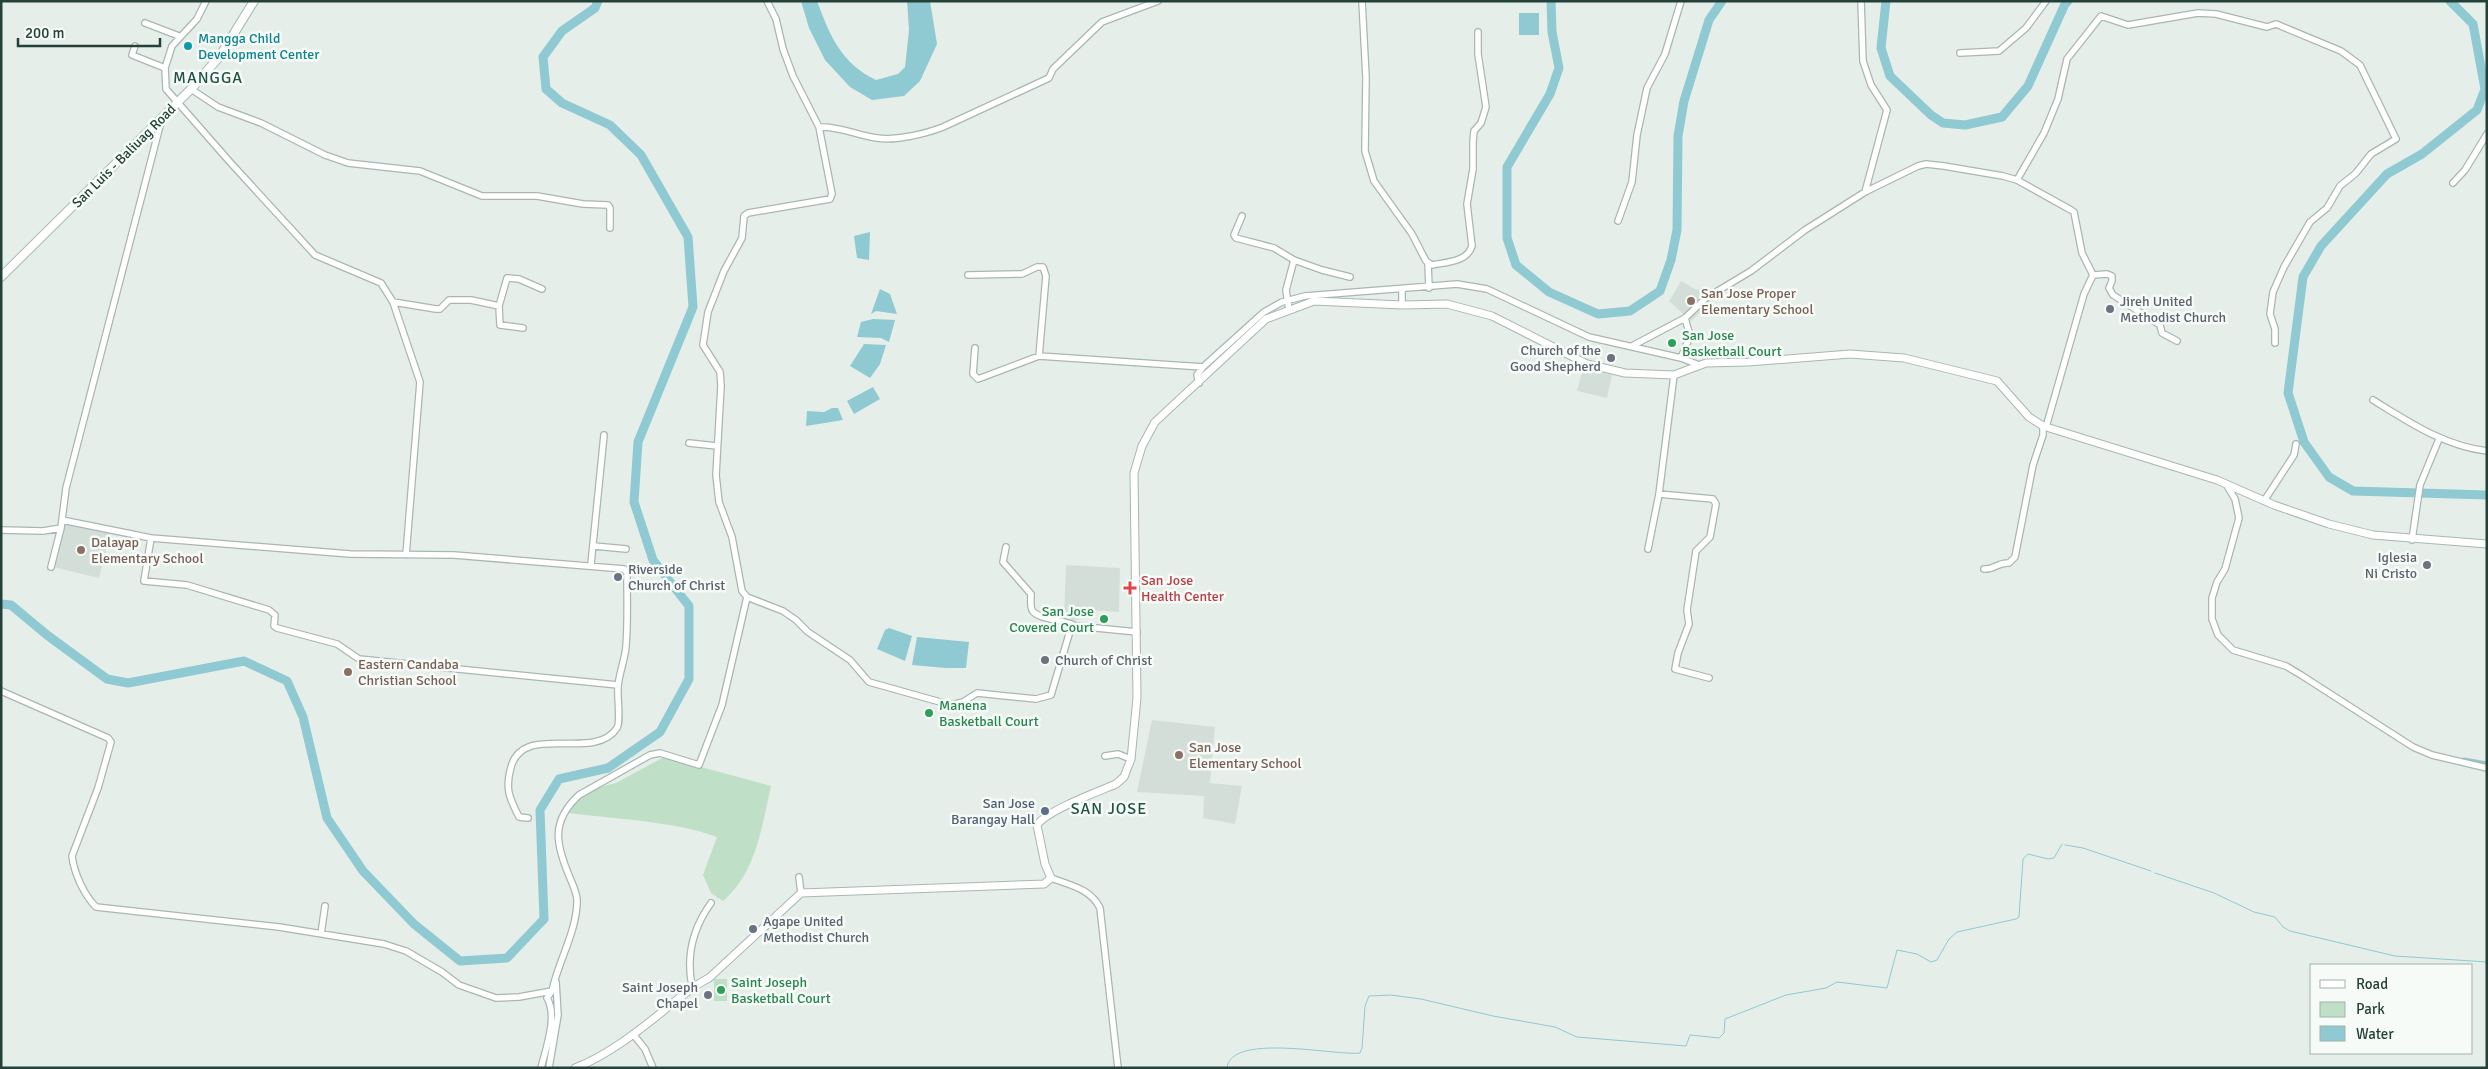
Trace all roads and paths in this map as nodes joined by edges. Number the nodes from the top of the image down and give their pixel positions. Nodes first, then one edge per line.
1 (206, 1) edge
2 (254, 1) edge
3 (768, 1) edge
4 (1158, 1) edge
5 (1362, 1) edge
6 (1681, 1) edge
7 (1862, 1) edge
8 (2046, 1) edge
9 (145, 23) dead end
10 (1478, 32) dead end
11 (179, 36) junction
12 (135, 46) dead end
13 (1960, 53) dead end
14 (165, 68) junction
15 (191, 89) junction
16 (178, 103) junction
17 (162, 118) junction
18 (818, 127) junction
19 (2487, 134) edge
20 (2017, 180) junction
21 (2453, 183) dead end
22 (1865, 192) junction
23 (1242, 216) dead end
24 (1618, 221) dead end
25 (610, 228) dead end
26 (1294, 260) junction
27 (1428, 263) junction
28 (968, 275) dead end
29 (2093, 275) junction
30 (1350, 276) dead end
31 (1, 277) edge
32 (1429, 288) junction
33 (542, 289) dead end
34 (1402, 289) junction
35 (1287, 301) junction
36 (393, 302) junction
37 (1402, 305) junction
38 (499, 306) junction
39 (1289, 310) junction
40 (1685, 318) junction
41 (523, 328) dead end
42 (2178, 341) dead end
43 (2275, 343) dead end
44 (1631, 346) junction
45 (975, 348) dead end
46 (1039, 356) junction
47 (1681, 358) junction
48 (1699, 364) junction
49 (1203, 367) junction
50 (1674, 375) junction
51 (1199, 383) junction
52 (2373, 400) dead end
53 (2044, 427) junction
54 (604, 435) dead end
55 (2439, 439) junction
56 (689, 443) dead end
57 (2296, 444) dead end
58 (717, 446) junction
59 (2487, 451) edge
60 (2226, 484) junction
61 (1659, 494) junction
62 (2264, 501) junction
63 (62, 520) junction
64 (61, 528) junction
65 (1, 530) edge
66 (151, 538) junction
67 (2412, 540) junction
68 (2487, 544) edge
69 (594, 546) junction
70 (1006, 547) dead end
71 (626, 549) dead end
72 (1648, 549) dead end
73 (406, 555) junction
74 (591, 564) junction
75 (51, 567) dead end
76 (1984, 569) dead end
77 (747, 597) junction
78 (1076, 626) junction
79 (1137, 632) junction
80 (1709, 678) dead end
81 (618, 685) junction
82 (1, 691) edge
83 (1105, 756) dead end
84 (1131, 759) junction
85 (2487, 768) edge
86 (528, 818) dead end
87 (799, 877) dead end
88 (1051, 878) junction
89 (801, 893) junction
90 (711, 903) dead end
91 (325, 906) dead end
92 (321, 934) junction
93 (556, 972) junction
94 (692, 986) junction
95 (552, 991) junction
96 (633, 1034) junction
97 (542, 1068) edge
98 (549, 1068) edge
99 (575, 1068) edge
100 (652, 1068) edge
101 (1118, 1068) edge

1 - 11 street
2 - 15 main road, San Luis - Baliuag Road
3 - 18 street
4 - 18 street
5 - 27 street
6 - 24 street
7 - 22 street
8 - 13 street
9 - 11 street
10 - 27 street
11 - 14 street
12 - 14 street
14 - 16 street
15 - 16 main road, San Luis - Baliuag Road
15 - 25 street
16 - 17 main road, San Luis - Baliuag Road
16 - 36 street
17 - 31 main road, San Luis - Baliuag Road
17 - 63 street
18 - 58 street
19 - 21 street
20 - 22 street
20 - 29 street
20 - 43 street
22 - 40 street
23 - 26 street
26 - 30 street
26 - 35 street
27 - 32 street
28 - 46 street
29 - 42 street
29 - 53 street
32 - 34 street
32 - 44 street
33 - 38 street
34 - 35 street
34 - 37 street
35 - 39 street
35 - 49 street
36 - 38 street
36 - 73 street
37 - 39 street
37 - 50 street
38 - 41 street
39 - 51 street
40 - 44 street
40 - 47 street
44 - 47 street
45 - 46 street
46 - 49 street
47 - 48 street
48 - 50 street
48 - 53 street
49 - 51 street
50 - 61 street
51 - 79 street
52 - 55 street
53 - 60 street
53 - 76 street
54 - 69 street
55 - 59 street
55 - 67 street
56 - 58 street
57 - 62 street
58 - 77 street
60 - 62 street
60 - 85 street
61 - 72 street
61 - 80 street
62 - 67 street
63 - 64 street
63 - 66 street
64 - 65 street
64 - 75 street
66 - 73 street
66 - 81 street
67 - 68 street
69 - 71 street
69 - 74 street
70 - 78 street
73 - 74 street
74 - 81 street
77 - 78 street
77 - 93 street
78 - 79 street
79 - 84 street
81 - 86 street
82 - 92 street
83 - 84 street
84 - 88 street
87 - 89 street
88 - 89 street
88 - 101 street
89 - 94 street
90 - 94 street
91 - 92 street
92 - 95 street
93 - 95 street
93 - 98 street
94 - 96 street
95 - 97 street
96 - 99 street
96 - 100 street

